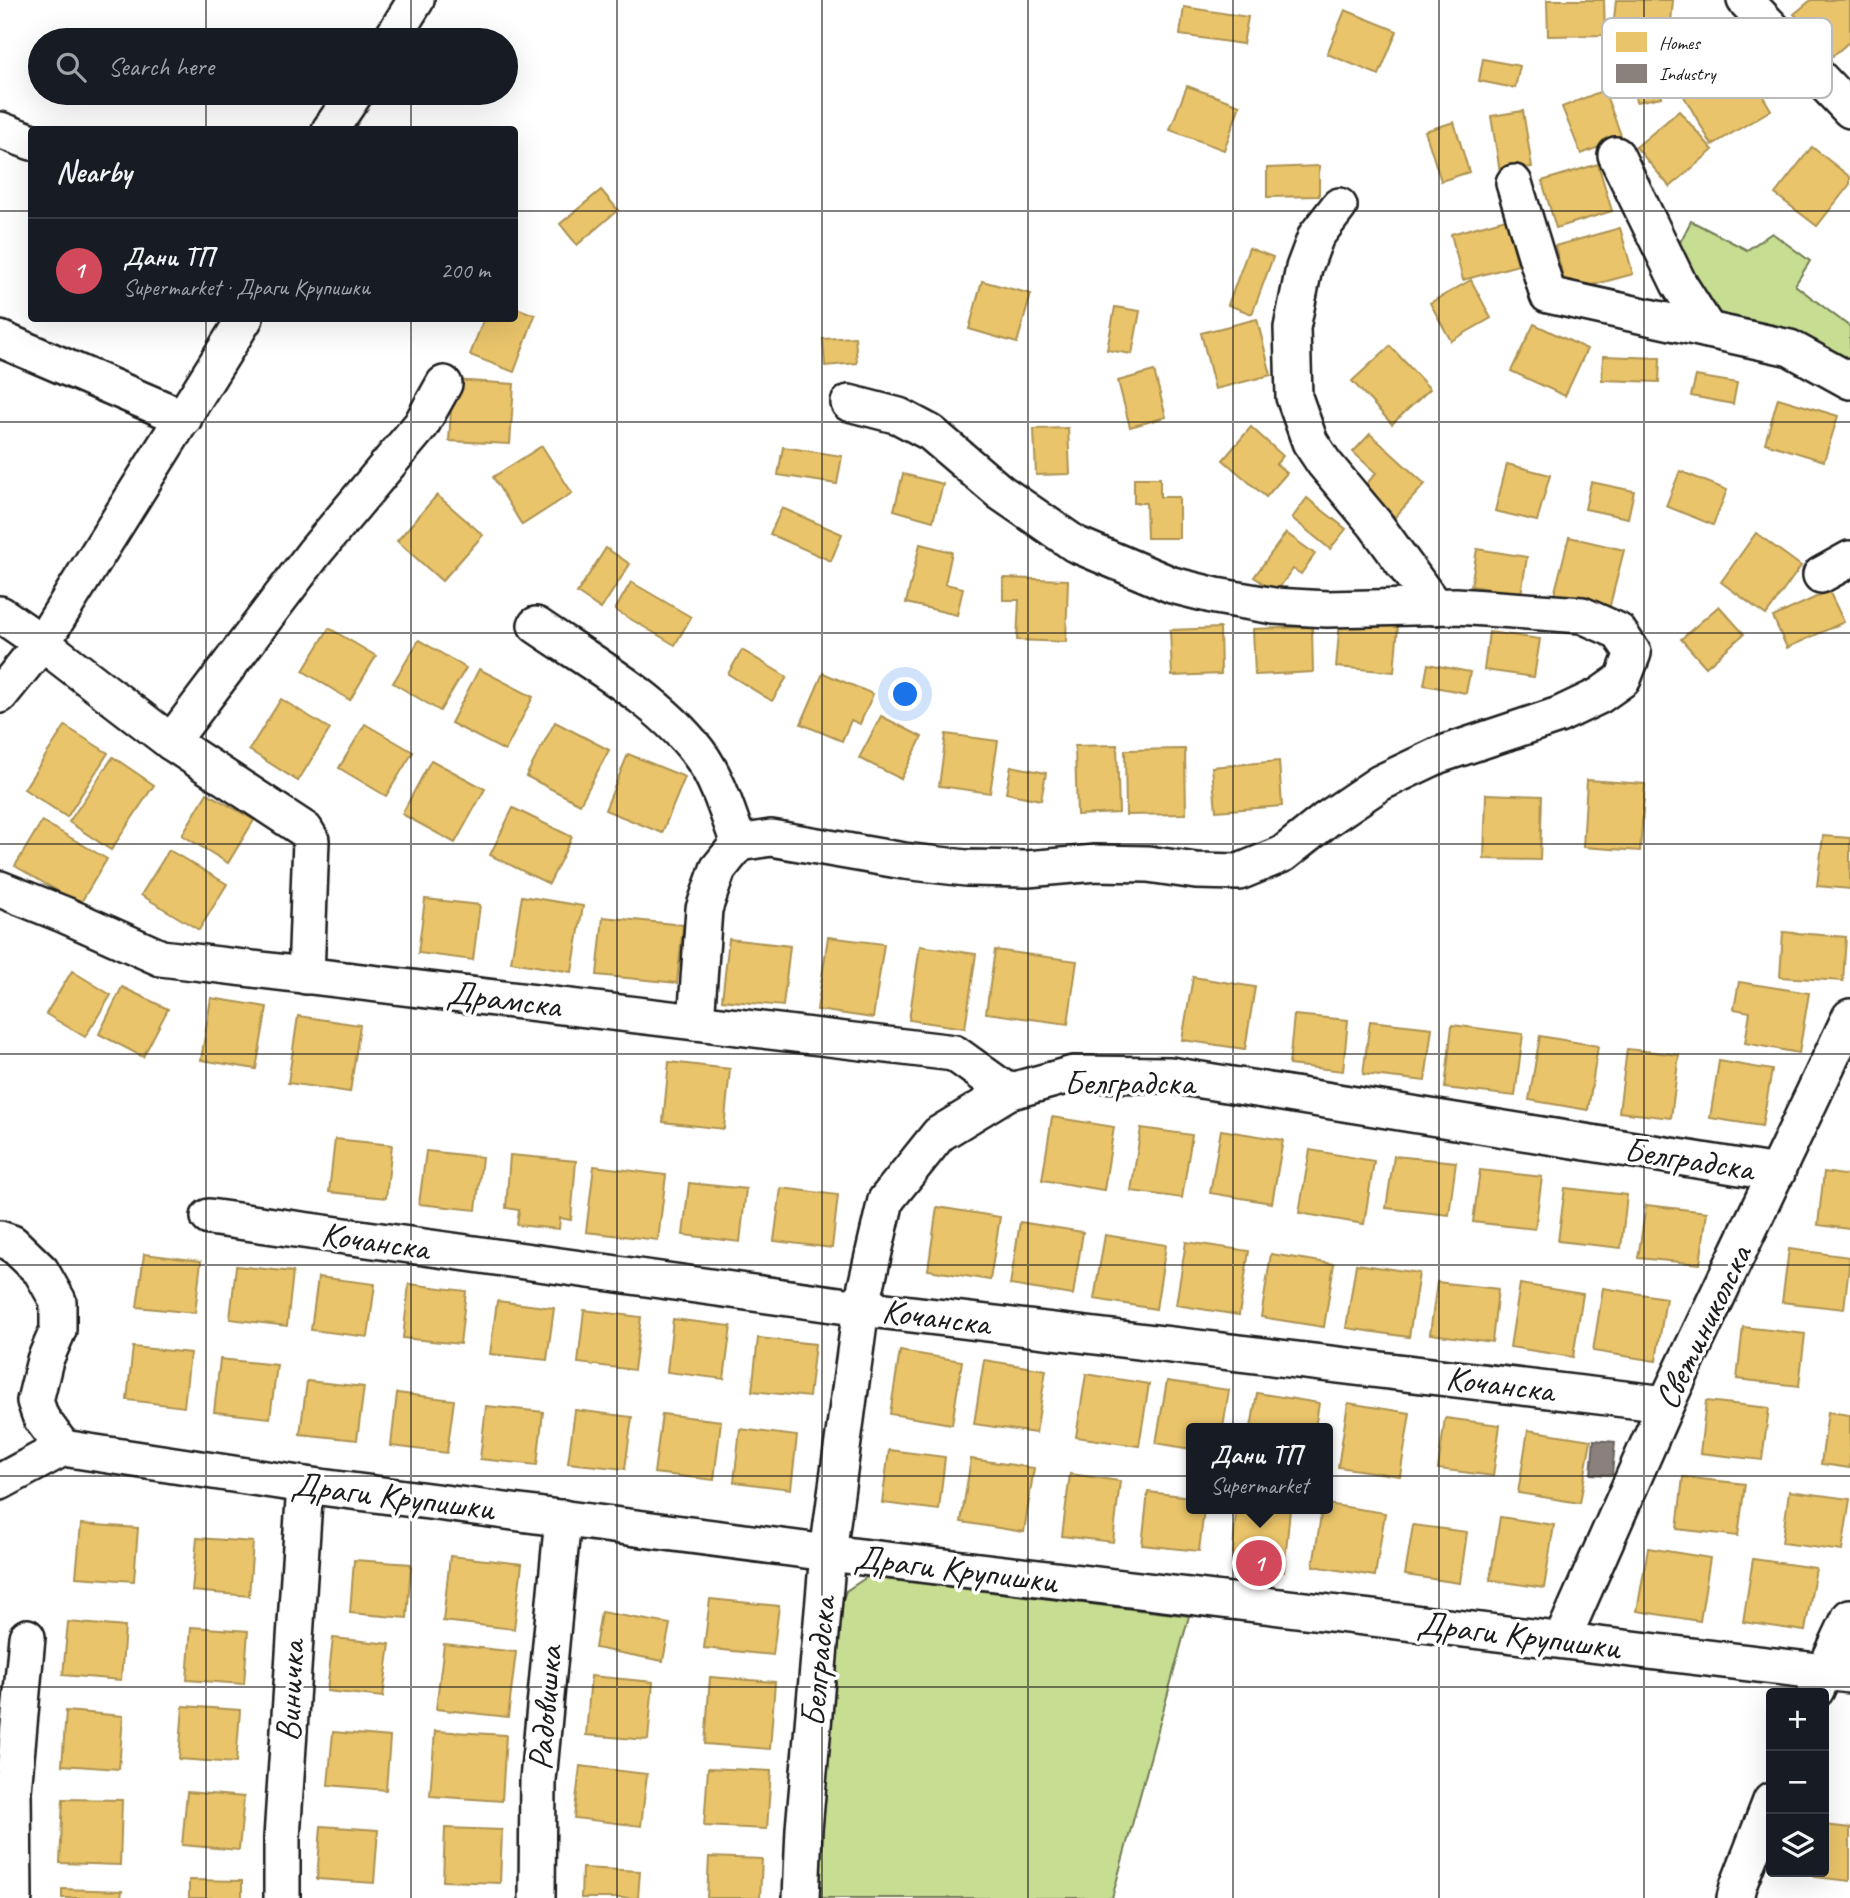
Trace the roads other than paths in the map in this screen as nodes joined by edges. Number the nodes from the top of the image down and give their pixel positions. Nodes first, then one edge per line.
1 (416, 0) edge
2 (1745, 0) edge
3 (1762, 18) edge
4 (398, 28) edge
5 (1832, 91) edge
6 (347, 105) edge
7 (1850, 110) edge
8 (333, 126) edge
9 (0, 130) edge
10 (28, 140) edge
11 (1616, 155) dead end
12 (1514, 183) dead end
13 (1339, 206) dead end
14 (243, 322) edge
15 (1708, 330) junction
16 (0, 339) edge
17 (1850, 381) edge
18 (444, 384) dead end
19 (849, 403) dead end
20 (184, 418) junction
21 (1435, 607) junction
22 (0, 614) edge
23 (536, 625) dead end
24 (42, 643) junction
25 (0, 695) edge
26 (170, 742) junction
27 (739, 844) junction
28 (0, 889) edge
29 (306, 976) junction
30 (1850, 1017) edge
31 (696, 1022) junction
32 (1009, 1092) junction
33 (1777, 1173) junction
34 (209, 1217) dead end
35 (0, 1239) edge
36 (861, 1308) junction
37 (1665, 1404) junction
38 (63, 1448) junction
39 (0, 1482) edge
40 (305, 1485) junction
41 (563, 1518) junction
42 (828, 1553) junction
43 (1850, 1617) edge
44 (27, 1637) dead end
45 (1562, 1640) junction
46 (1829, 1680) edge
47 (1766, 1814) edge
48 (14, 1898) edge
49 (282, 1898) edge
50 (537, 1898) edge
51 (801, 1898) edge
52 (1735, 1898) edge

1 - 4 street
2 - 3 street
5 - 7 street
6 - 8 street
9 - 10 street
11 - 15 street
12 - 15 street
13 - 21 street
14 - 20 street
15 - 17 street
16 - 20 street
18 - 26 street
19 - 21 street
20 - 24 street
21 - 27 street
22 - 24 street
23 - 27 street
24 - 25 street
24 - 26 street
26 - 29 street
27 - 31 street
28 - 29 street, Драмска
29 - 31 street, Драмска
30 - 33 street, Светиниколска
31 - 32 street, Драмска
32 - 33 street, Белградска
32 - 36 street, Белградска
33 - 37 street, Светиниколска
34 - 36 street, Кочанска
35 - 38 street
36 - 37 street, Кочанска
36 - 42 street, Белградска
37 - 45 street, Светиниколска
38 - 39 street
38 - 40 street, Драги Крупишки
40 - 41 street, Драги Крупишки
40 - 49 street, Виничка
41 - 42 street, Драги Крупишки
41 - 50 street, Радовишка
42 - 45 street, Драги Крупишки
42 - 51 street, Белградска
43 - 46 street
44 - 48 street
45 - 46 street, Драги Крупишки
47 - 52 street

